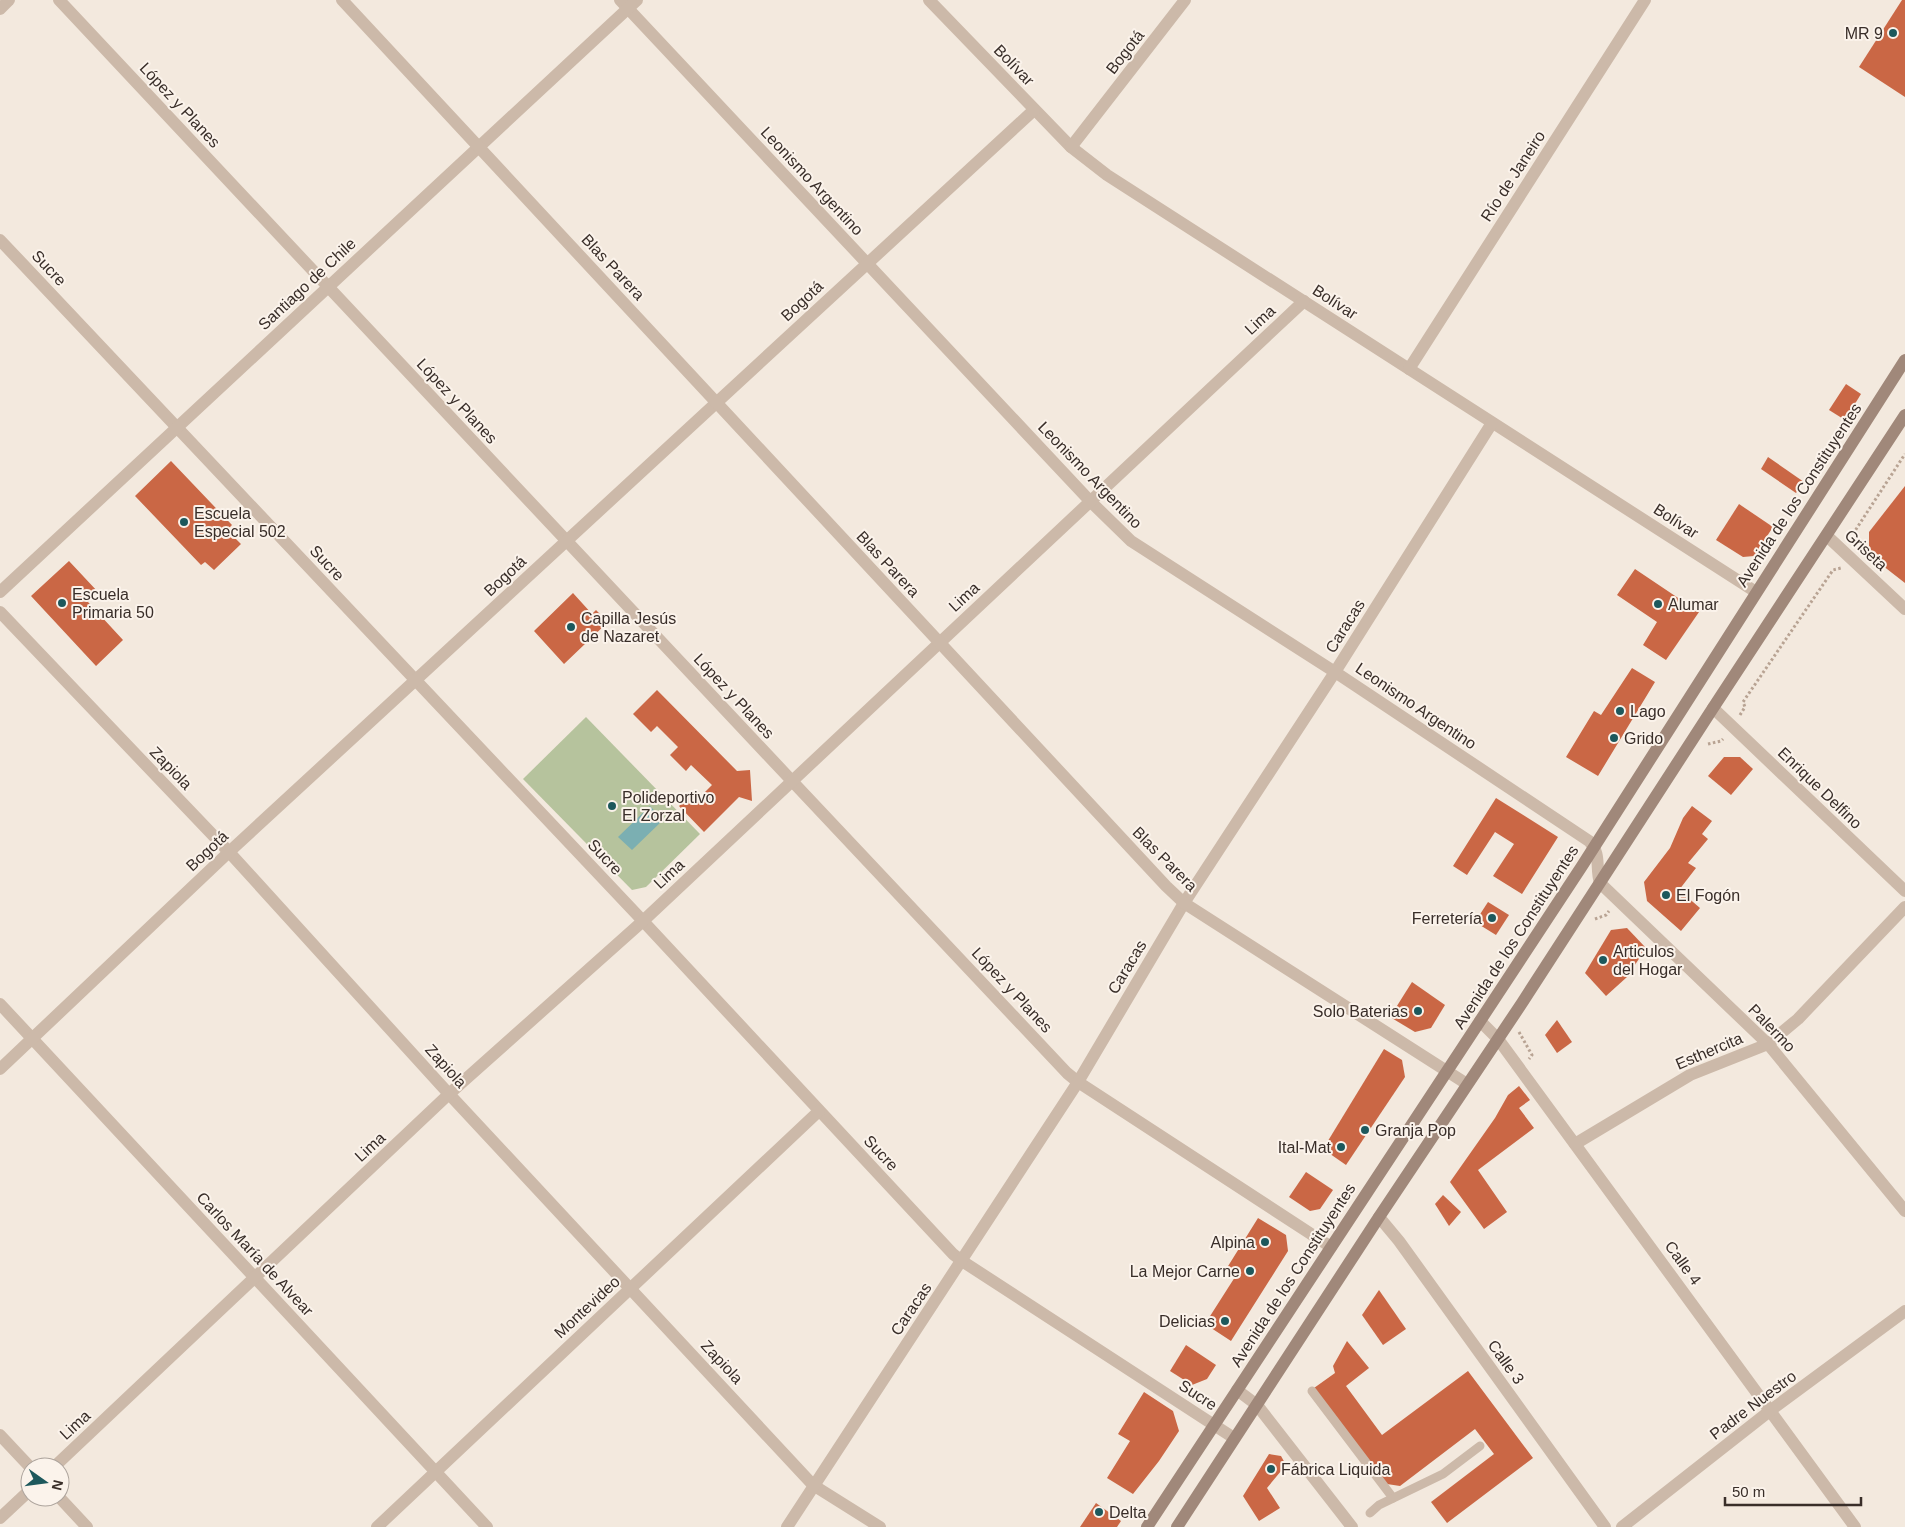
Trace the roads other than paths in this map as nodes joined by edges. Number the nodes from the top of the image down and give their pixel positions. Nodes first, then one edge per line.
1 (9, 0) edge
2 (59, 0) edge
3 (342, 0) edge
4 (930, 0) edge
5 (1185, 0) edge
6 (1645, 0) edge
7 (628, 3) edge
8 (0, 9) edge
9 (1034, 110) junction
10 (479, 147) junction
11 (1071, 147) junction
12 (0, 240) edge
13 (867, 264) junction
14 (328, 287) junction
15 (1304, 301) junction
16 (1905, 360) edge
17 (1409, 369) junction
18 (716, 403) junction
19 (1905, 415) edge
20 (1492, 422) junction
21 (177, 428) junction
22 (1090, 501) junction
23 (1827, 536) junction
24 (566, 541) junction
25 (0, 592) edge
26 (1756, 592) junction
27 (1905, 609) edge
28 (0, 612) edge
29 (940, 642) junction
30 (1335, 672) junction
31 (416, 680) junction
32 (1713, 708) junction
33 (792, 781) junction
34 (1594, 846) junction
35 (229, 852) junction
36 (1600, 883) junction
37 (1905, 891) edge
38 (1184, 903) junction
39 (1905, 907) edge
40 (642, 921) junction
41 (0, 1004) edge
42 (1480, 1022) junction
43 (32, 1039) junction
44 (1498, 1039) junction
45 (1768, 1044) junction
46 (0, 1069) edge
47 (1447, 1070) junction
48 (1078, 1082) junction
49 (1467, 1084) junction
50 (449, 1094) junction
51 (819, 1111) junction
52 (1576, 1144) junction
53 (1905, 1210) edge
54 (1379, 1217) junction
55 (1331, 1247) junction
56 (962, 1261) junction
57 (255, 1278) junction
58 (631, 1289) junction
59 (1905, 1311) edge
60 (1237, 1390) junction
61 (1312, 1390) dead end
62 (1257, 1404) junction
63 (1771, 1410) junction
64 (1213, 1424) junction
65 (0, 1435) edge
66 (1234, 1438) junction
67 (1480, 1446) dead end
68 (21, 1457) edge
69 (65, 1457) edge
70 (436, 1472) junction
71 (813, 1485) junction
72 (1393, 1498) junction
73 (20, 1499) edge
74 (68, 1507) edge
75 (1370, 1513) dead end
76 (0, 1518) edge
77 (87, 1527) edge
78 (377, 1527) edge
79 (487, 1527) edge
80 (787, 1527) edge
81 (880, 1527) edge
82 (1146, 1527) edge
83 (1177, 1527) edge
84 (1352, 1527) edge
85 (1605, 1527) edge
86 (1622, 1527) edge
87 (1855, 1527) edge

1 - 8 street
2 - 14 street, López y Planes
3 - 10 street, Blas Parera
4 - 9 street, Bolívar
5 - 11 street, Bogotá
6 - 17 street, Río de Janeiro
7 - 10 street, Santiago de Chile
7 - 13 street, Leonismo Argentino
9 - 11 street, Bolívar
9 - 13 street, Bogotá
10 - 14 street, Santiago de Chile
10 - 18 street, Blas Parera
11 - 15 street, Bolívar
12 - 21 street, Sucre
13 - 18 street, Bogotá
13 - 22 street, Leonismo Argentino
14 - 21 street, Santiago de Chile
14 - 24 street, López y Planes
15 - 17 street, Bolívar
15 - 22 street, Lima
16 - 26 main road, Avenida de los Constituyentes
17 - 20 street, Bolívar
18 - 24 street, Bogotá
18 - 29 street, Blas Parera
19 - 23 main road
20 - 26 street, Bolívar
20 - 30 street, Caracas
21 - 25 street, Santiago de Chile
21 - 31 street, Sucre
22 - 29 street, Lima
22 - 30 street, Leonismo Argentino
23 - 27 street, Griseta
23 - 32 main road
24 - 31 street, Bogotá
24 - 33 street, López y Planes
26 - 34 main road, Avenida de los Constituyentes
28 - 35 street, Zapiola
29 - 33 street, Lima
29 - 38 street, Blas Parera
30 - 34 street, Leonismo Argentino
30 - 38 street, Caracas
31 - 35 street, Bogotá
31 - 40 street, Sucre
32 - 36 main road
32 - 37 street, Enrique Delfino
33 - 40 street, Lima
33 - 48 street, López y Planes
34 - 36 street
34 - 42 main road, Avenida de los Constituyentes
35 - 43 street, Bogotá
35 - 50 street, Zapiola
36 - 44 main road
36 - 45 street, Palermo
38 - 47 street, Blas Parera
38 - 48 street, Caracas
39 - 45 street, Esthercita
40 - 50 street, Lima
40 - 51 street, Sucre
41 - 43 street, Carlos María de Alvear
42 - 44 street, Calle 4
42 - 47 main road, Avenida de los Constituyentes
43 - 46 street, Bogotá
43 - 57 street, Carlos María de Alvear
44 - 49 main road
44 - 52 street, Calle 4
45 - 52 street, Esthercita
45 - 53 street, Palermo
47 - 49 street, Blas Parera
47 - 55 main road, Avenida de los Constituyentes
48 - 55 street, López y Planes
48 - 56 street, Caracas
49 - 54 main road
50 - 57 street, Lima
50 - 58 street, Zapiola
51 - 56 street, Sucre
51 - 58 street, Montevideo
52 - 63 street, Calle 4
54 - 62 main road
54 - 85 street, Calle 3
55 - 60 main road, Avenida de los Constituyentes
56 - 64 street, Sucre
56 - 71 street, Caracas
57 - 69 street, Lima
57 - 70 street, Carlos María de Alvear
58 - 70 street, Montevideo
58 - 71 street, Zapiola
59 - 63 street, Padre Nuestro
60 - 62 street
60 - 64 main road, Avenida de los Constituyentes
61 - 72 lane
62 - 66 main road
62 - 84 street
63 - 86 street, Padre Nuestro
63 - 87 street, Calle 4
64 - 66 street, Sucre
64 - 82 main road, Avenida de los Constituyentes
65 - 68 street
66 - 83 main road
67 - 72 lane
70 - 78 street, Montevideo
70 - 79 street, Carlos María de Alvear
71 - 80 street, Caracas
71 - 81 street, Zapiola
72 - 75 lane
73 - 76 street
74 - 77 street

